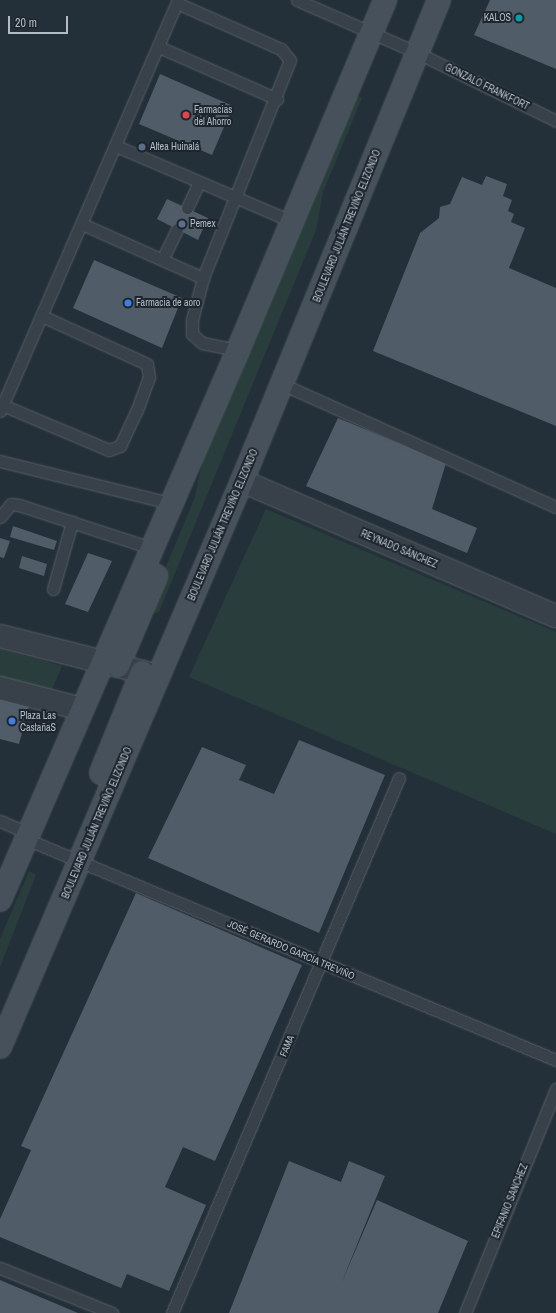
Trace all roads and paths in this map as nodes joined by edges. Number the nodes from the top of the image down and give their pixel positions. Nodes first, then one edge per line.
1 (297, 0) edge
2 (385, 0) edge
3 (398, 0) edge
4 (439, 0) edge
5 (177, 1) edge
6 (378, 34) junction
7 (158, 47) junction
8 (413, 51) junction
9 (277, 99) junction
10 (556, 121) edge
11 (116, 146) junction
12 (199, 182) junction
13 (235, 198) junction
14 (187, 208) dead end
15 (293, 222) junction
16 (82, 224) junction
17 (177, 229) dead end
18 (163, 258) junction
19 (203, 278) junction
20 (42, 316) junction
21 (238, 350) junction
22 (282, 384) junction
23 (1, 407) edge
24 (0, 461) edge
25 (242, 481) junction
26 (170, 503) junction
27 (556, 507) edge
28 (0, 517) edge
29 (72, 522) junction
30 (151, 548) junction
31 (53, 589) dead end
32 (556, 616) edge
33 (0, 636) edge
34 (111, 664) junction
35 (150, 674) junction
36 (0, 688) edge
37 (82, 709) junction
38 (399, 778) dead end
39 (0, 821) edge
40 (27, 836) junction
41 (81, 862) junction
42 (0, 900) edge
43 (323, 964) junction
44 (0, 1047) edge
45 (556, 1060) edge
46 (556, 1089) edge
47 (0, 1268) edge
48 (112, 1313) edge
49 (172, 1313) edge
50 (465, 1313) edge

1 - 6 lane, GONZALO FRANKFORT
2 - 6 main road
3 - 6 main road
4 - 8 main road, BOULEVARD JULIÁN TREVIÑO ELIZONDO
5 - 7 lane
5 - 9 lane
6 - 8 lane, GONZALO FRANKFORT
6 - 15 main road
7 - 9 lane
7 - 11 lane
8 - 10 lane, GONZALO FRANKFORT
8 - 22 main road, BOULEVARD JULIÁN TREVIÑO ELIZONDO
9 - 13 lane
11 - 12 lane
11 - 16 lane
12 - 13 lane
12 - 14 lane
13 - 15 lane
13 - 19 lane
15 - 21 main road
16 - 18 lane
16 - 20 lane
17 - 18 lane
18 - 19 lane
19 - 21 lane
20 - 23 lane
20 - 23 lane
21 - 26 main road
22 - 25 main road, BOULEVARD JULIÁN TREVIÑO ELIZONDO
22 - 27 lane
24 - 26 lane
25 - 32 street, REYNADO SÁNCHEZ
25 - 35 main road, BOULEVARD JULIÁN TREVIÑO ELIZONDO
26 - 30 main road
26 - 34 main road
28 - 29 lane
29 - 30 lane
29 - 31 lane
30 - 34 main road
33 - 34 street
34 - 35 street
34 - 37 main road
35 - 41 main road, BOULEVARD JULIÁN TREVIÑO ELIZONDO
36 - 37 street
37 - 40 main road
38 - 43 lane, FAMA
39 - 40 lane, JOSÉ GERARDO GARCÍA TREVIÑO
40 - 41 lane, JOSÉ GERARDO GARCÍA TREVIÑO
40 - 42 main road
41 - 43 lane, JOSÉ GERARDO GARCÍA TREVIÑO
41 - 44 main road, BOULEVARD JULIÁN TREVIÑO ELIZONDO
43 - 45 lane, JOSÉ GERARDO GARCÍA TREVIÑO
43 - 49 lane, FAMA
46 - 50 lane, EPIFANIO SANCHEZ
47 - 48 lane

